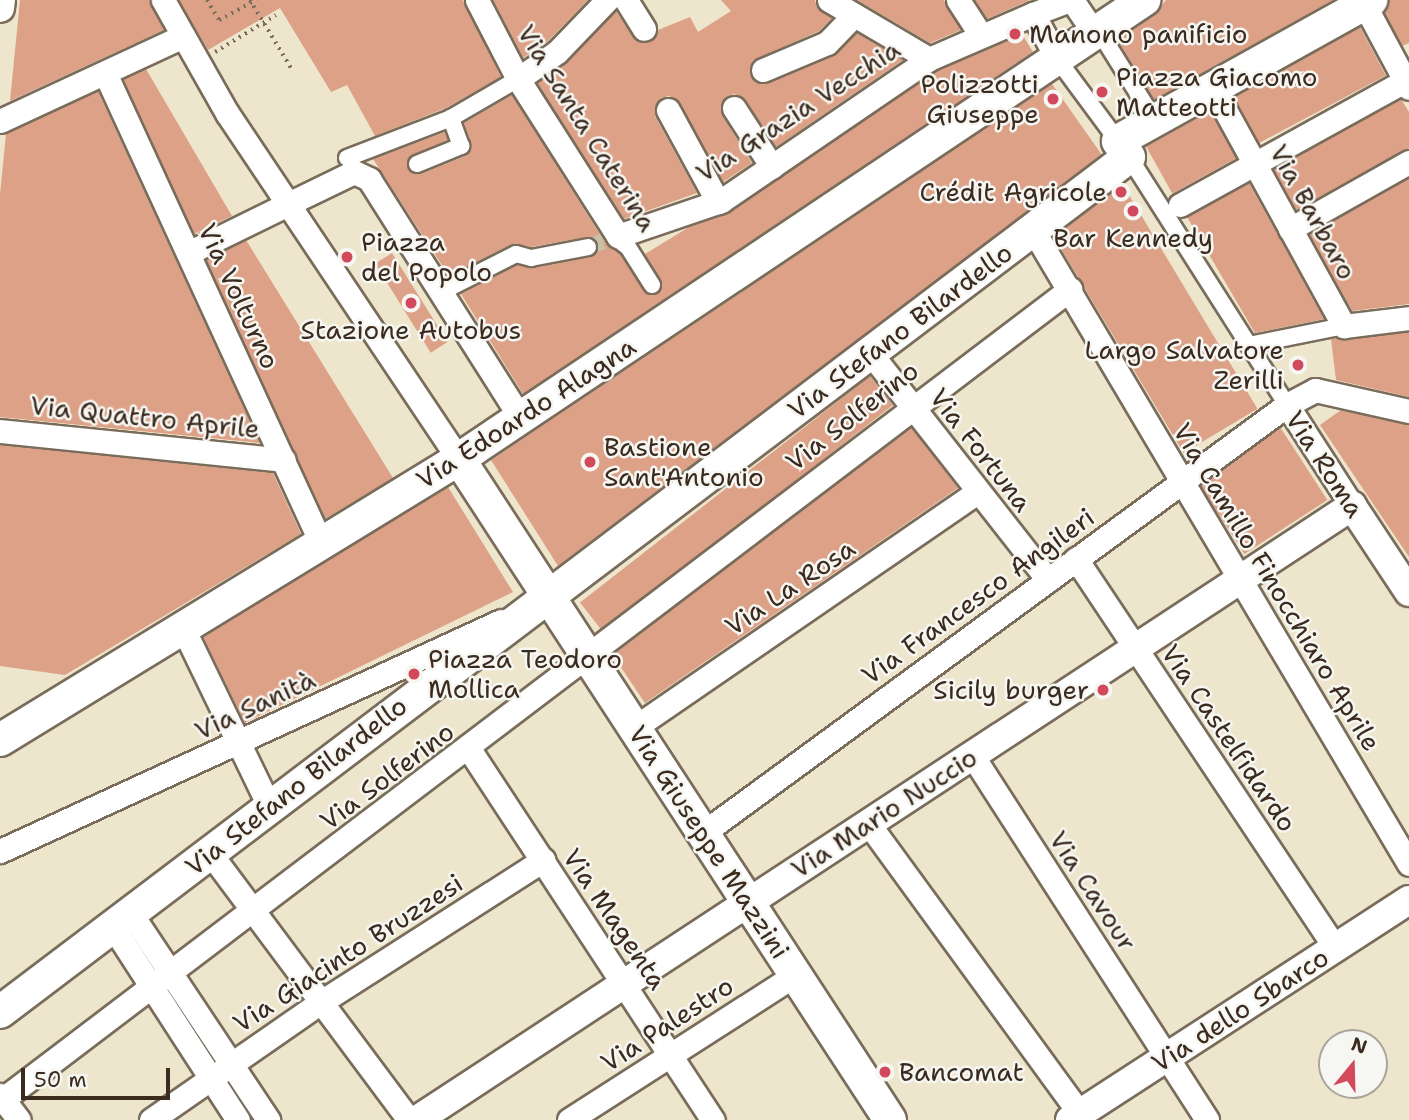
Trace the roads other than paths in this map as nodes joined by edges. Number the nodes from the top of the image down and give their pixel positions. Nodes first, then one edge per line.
1 (1, 0) edge
2 (163, 0) edge
3 (477, 0) edge
4 (607, 0) edge
5 (626, 0) edge
6 (828, 0) edge
7 (958, 0) edge
8 (1071, 0) edge
9 (1144, 0) edge
10 (1365, 1) edge
11 (0, 8) edge
12 (1025, 11) edge
13 (854, 15) junction
14 (644, 29) dead end
15 (1099, 31) junction
16 (979, 34) junction
17 (183, 36) junction
18 (929, 59) junction
19 (1050, 65) junction
20 (763, 70) dead end
21 (105, 73) junction
22 (518, 79) junction
23 (1407, 85) edge
24 (1213, 88) junction
25 (734, 108) dead end
26 (668, 110) dead end
27 (451, 118) junction
28 (1154, 119) junction
29 (0, 121) edge
30 (1124, 149) junction
31 (347, 158) dead end
32 (1409, 162) edge
33 (416, 164) dead end
34 (1255, 164) junction
35 (772, 167) junction
36 (718, 202) junction
37 (288, 204) junction
38 (1172, 209) junction
39 (1290, 229) junction
40 (1033, 230) junction
41 (617, 237) junction
42 (588, 247) tunnel mouth
43 (188, 253) junction
44 (652, 285) dead end
45 (448, 288) junction
46 (1069, 289) junction
47 (1409, 318) edge
48 (1344, 326) junction
49 (1249, 345) junction
50 (871, 354) junction
51 (911, 405) junction
52 (1287, 405) junction
53 (1409, 411) edge
54 (520, 417) junction
55 (0, 430) edge
56 (459, 459) junction
57 (284, 460) junction
58 (1182, 482) junction
59 (978, 492) junction
60 (1352, 506) junction
61 (321, 543) junction
62 (1076, 559) junction
63 (1048, 580) junction
64 (1240, 580) junction
65 (1409, 592) edge
66 (539, 600) junction
67 (183, 628) junction
68 (1136, 648) junction
69 (588, 657) junction
70 (634, 728) junction
71 (0, 740) edge
72 (240, 743) junction
73 (469, 750) junction
74 (972, 755) junction
75 (269, 806) junction
76 (868, 823) junction
77 (703, 833) junction
78 (0, 851) edge
79 (210, 853) junction
80 (543, 860) junction
81 (1409, 864) edge
82 (1409, 900) edge
83 (748, 902) junction
84 (253, 911) junction
85 (122, 920) junction
86 (1335, 948) junction
87 (171, 973) junction
88 (795, 975) junction
89 (626, 984) junction
90 (152, 987) junction
91 (321, 1002) junction
92 (0, 1012) edge
93 (671, 1055) junction
94 (1167, 1058) junction
95 (230, 1063) junction
96 (210, 1077) junction
97 (8, 1110) edge
98 (1075, 1117) edge
99 (151, 1120) edge
100 (238, 1120) edge
101 (268, 1120) edge
102 (409, 1120) edge
103 (417, 1120) edge
104 (569, 1120) edge
105 (713, 1120) edge
106 (890, 1120) edge
107 (1207, 1120) edge

1 - 11 street
2 - 17 street
3 - 22 street, Via Santa Caterina
4 - 22 street
5 - 14 street
6 - 13 street
7 - 16 street
8 - 12 street, Via Grazia Vecchia
8 - 15 street
9 - 15 main road, Via Edoardo Alagna
10 - 23 street
10 - 24 main road, Via Stefano Bilardello
12 - 16 street, Via Grazia Vecchia
12 - 19 street
13 - 18 street
13 - 20 street
15 - 19 main road, Via Edoardo Alagna
15 - 28 street
16 - 18 street, Via Grazia Vecchia
17 - 21 street
17 - 37 street
18 - 35 street, Via Grazia Vecchia
19 - 30 street
19 - 54 main road, Via Edoardo Alagna
21 - 29 street
21 - 43 street, Via Volturno
22 - 27 street
22 - 41 street, Via Santa Caterina
23 - 34 street
24 - 28 main road, Via Stefano Bilardello
24 - 34 street, Via Barbaro
25 - 35 street
26 - 36 street
27 - 31 street
27 - 33 street
28 - 30 main road, Via Stefano Bilardello
30 - 38 street, Via Roma
30 - 40 main road, Via Stefano Bilardello
32 - 39 street
34 - 38 street
34 - 39 street, Via Barbaro
35 - 36 street, Via Grazia Vecchia
36 - 41 street, Via Grazia Vecchia
37 - 43 street
37 - 45 street
37 - 56 street
38 - 49 street, Via Roma
39 - 48 street, Via Barbaro
40 - 46 street, Via Camillo Finocchiaro Aprile
40 - 50 main road, Via Stefano Bilardello
41 - 44 street, Via Santa Caterina
42 - 45 street
43 - 57 street, Via Volturno
45 - 54 street
46 - 51 street, Via Solferino
46 - 58 street, Via Camillo Finocchiaro Aprile
47 - 48 street
48 - 49 street
49 - 52 street, Via Roma
50 - 51 street, Via Fortuna
50 - 66 main road, Via Stefano Bilardello
51 - 59 street, Via Fortuna
51 - 69 street, Via Solferino
52 - 53 street, Via Francesco Angileri
52 - 58 street, Via Francesco Angileri
52 - 60 street, Via Roma
54 - 56 main road, Via Edoardo Alagna
55 - 57 street, Via Quattro Aprile
56 - 61 main road, Via Edoardo Alagna
56 - 66 main road, Via Giuseppe Mazzini
57 - 61 street, Via Volturno
58 - 62 street, Via Francesco Angileri
58 - 64 street, Via Camillo Finocchiaro Aprile
59 - 63 street, Via Fortuna
59 - 70 street, Via La Rosa
60 - 64 street, Via Mario Nuccio
60 - 65 street, Via Roma
61 - 67 main road, Via Edoardo Alagna
62 - 63 street, Via Francesco Angileri
62 - 68 street, Via Castelfidardo
63 - 77 street, Via Francesco Angileri
64 - 68 street, Via Mario Nuccio
64 - 81 street, Via Camillo Finocchiaro Aprile
66 - 69 main road, Via Giuseppe Mazzini
66 - 72 street, Via Sanità
66 - 75 main road, Via Stefano Bilardello
67 - 71 main road, Via Edoardo Alagna
67 - 72 street
68 - 74 street, Via Mario Nuccio
68 - 86 street, Via Castelfidardo
69 - 70 main road, Via Giuseppe Mazzini
69 - 73 street, Via Solferino
70 - 77 main road, Via Giuseppe Mazzini
72 - 75 street
72 - 78 street, Via Sanità
73 - 80 street, Via Magenta
73 - 84 street, Via Solferino
74 - 76 street, Via Mario Nuccio
74 - 94 street, Via Cavour
75 - 79 main road, Via Stefano Bilardello
76 - 83 street, Via Mario Nuccio
76 - 98 street
77 - 83 main road, Via Giuseppe Mazzini
79 - 84 street
79 - 85 main road, Via Stefano Bilardello
80 - 89 street, Via Magenta
80 - 91 street, Via Giacinto Bruzzesi
82 - 86 street, Via dello Sbarco
83 - 88 main road, Via Giuseppe Mazzini
83 - 89 street, Via Mario Nuccio
84 - 87 street, Via Solferino
84 - 91 street
85 - 87 street
85 - 90 street
85 - 92 main road, Via Stefano Bilardello
86 - 94 street, Via dello Sbarco
87 - 90 street, Via Solferino
87 - 95 street
88 - 93 street, Via Palestro
88 - 106 main road, Via Giuseppe Mazzini
89 - 93 street, Via Magenta
89 - 103 street, Via Mario Nuccio
90 - 96 street
90 - 97 street, Via Solferino
91 - 95 street, Via Giacinto Bruzzesi
91 - 102 street
93 - 104 street, Via Palestro
93 - 105 street, Via Magenta
94 - 98 street, Via dello Sbarco
94 - 107 street, Via Cavour
95 - 96 street, Via Giacinto Bruzzesi
95 - 101 street
96 - 99 street, Via Giacinto Bruzzesi
96 - 100 street

